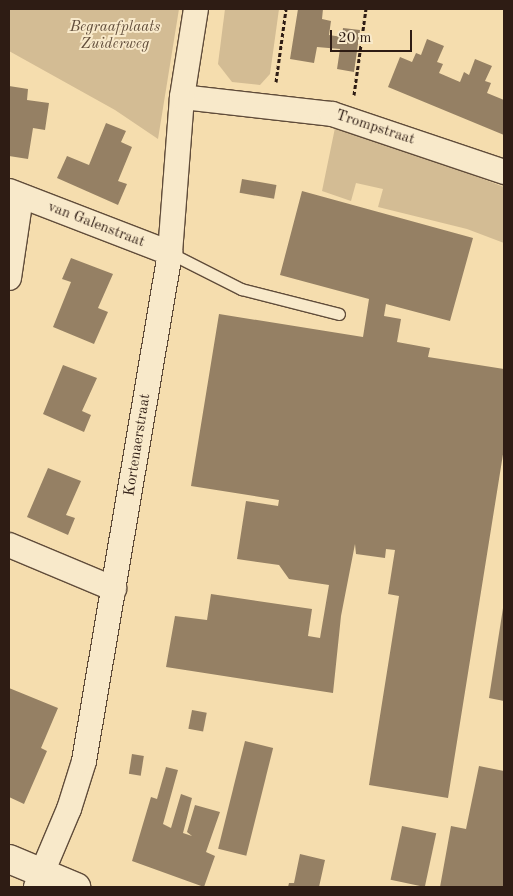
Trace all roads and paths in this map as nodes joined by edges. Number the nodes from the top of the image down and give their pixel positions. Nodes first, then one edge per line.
1 (196, 9) edge
2 (286, 9) edge
3 (366, 9) edge
4 (182, 97) junction
5 (273, 107) junction
6 (351, 118) junction
7 (504, 172) edge
8 (15, 194) edge
9 (170, 253) junction
10 (9, 278) edge
11 (338, 314) dead end
12 (9, 545) edge
13 (114, 589) junction
14 (9, 859) edge
15 (38, 880) edge
16 (76, 887) edge

1 - 4 street, Kortenaerstraat
2 - 5 path
3 - 6 path
4 - 5 street, Trompstraat
4 - 9 street, Kortenaerstraat
5 - 6 street, Trompstraat
6 - 7 street, Trompstraat
8 - 9 street, van Galenstraat
8 - 10 street, van Galenstraat
9 - 11 lane
9 - 13 street, Kortenaerstraat
12 - 13 street
13 - 15 street, Kortenaerstraat
14 - 15 street
15 - 16 street

